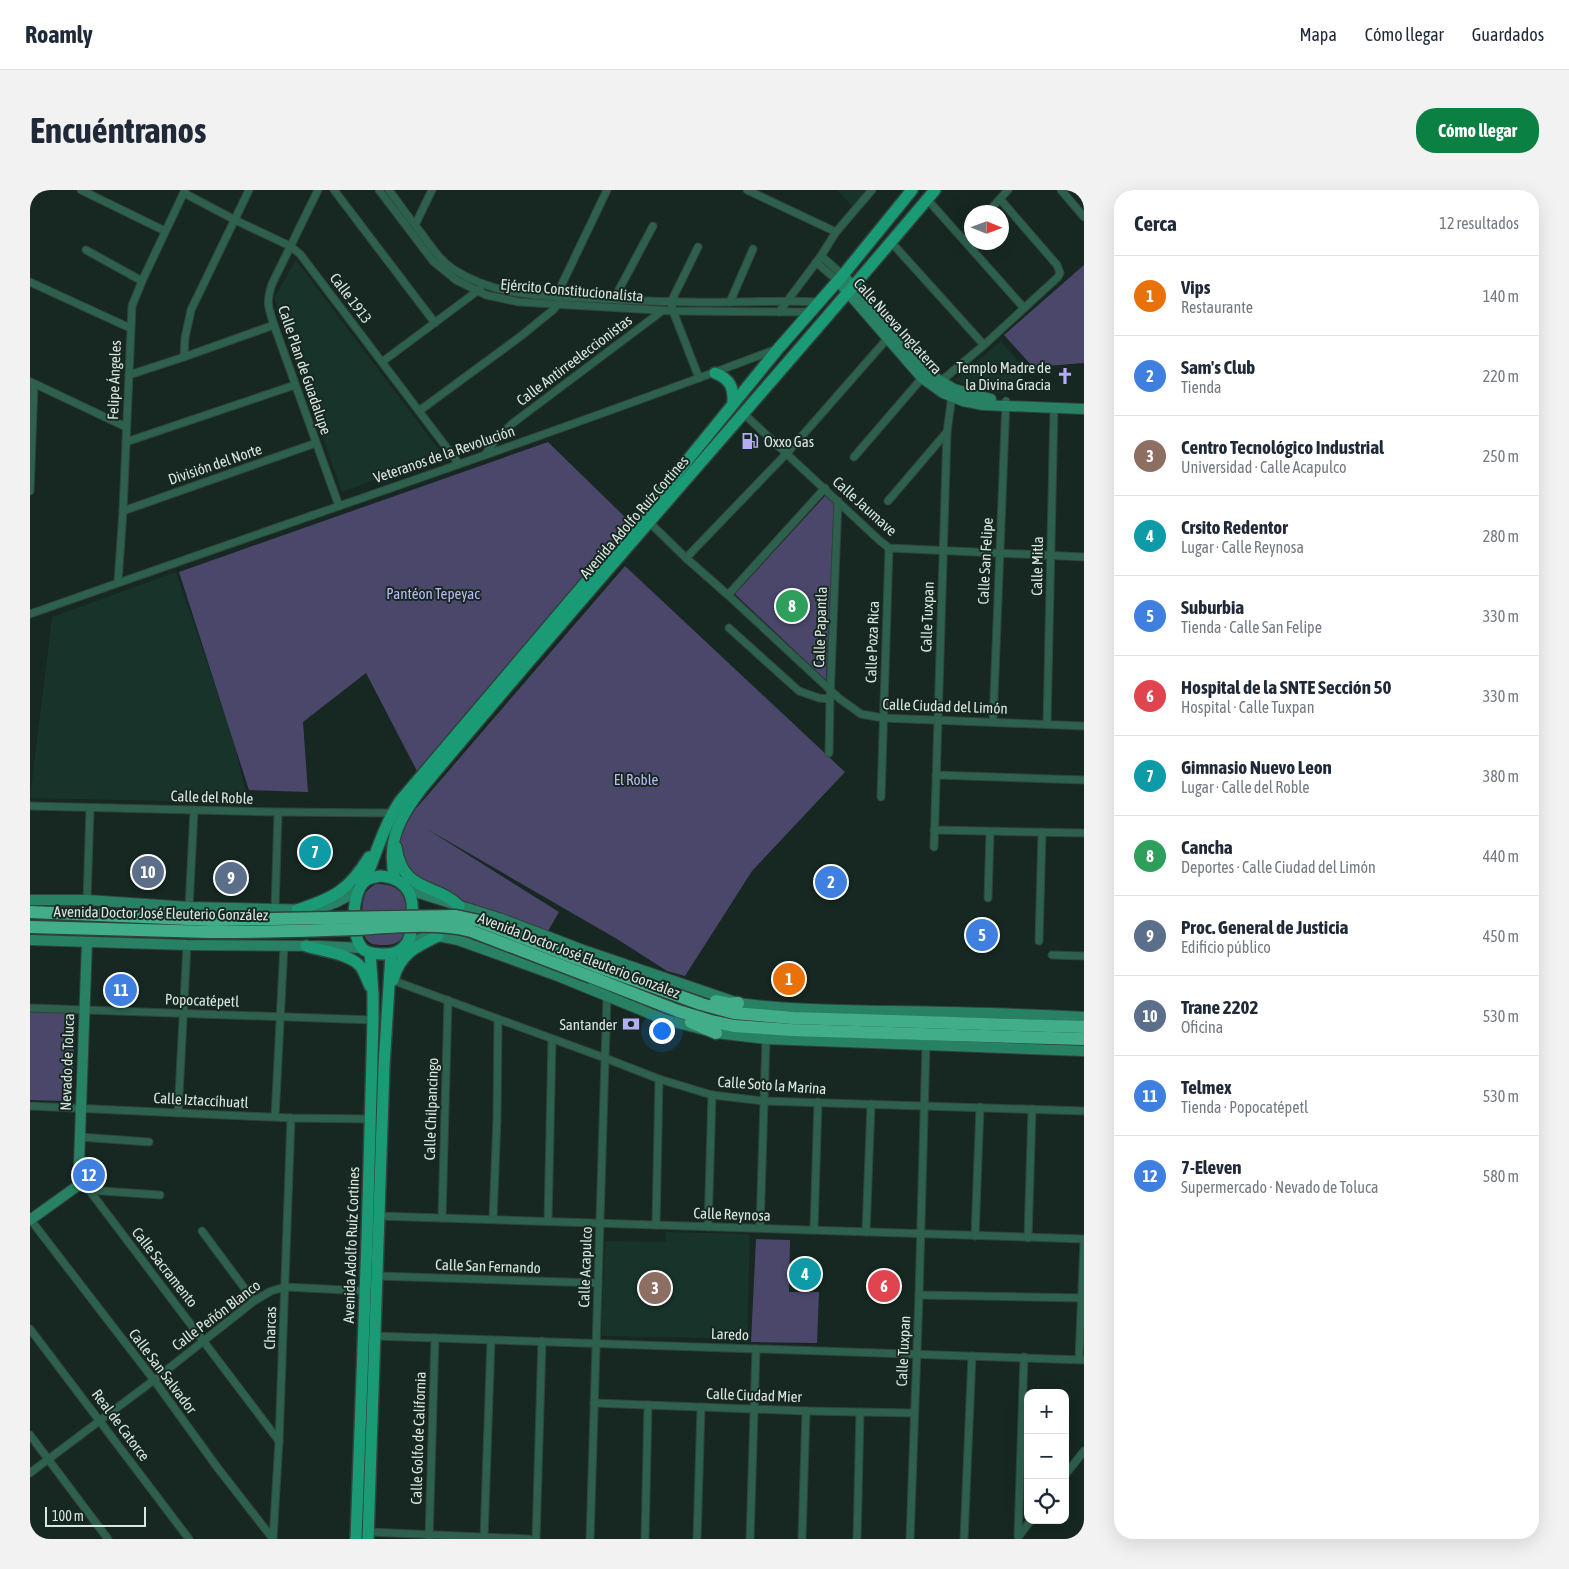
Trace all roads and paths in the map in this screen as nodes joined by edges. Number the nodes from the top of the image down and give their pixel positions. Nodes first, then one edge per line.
1 (81, 190) edge
2 (249, 190) edge
3 (318, 190) edge
4 (334, 190) edge
5 (379, 190) edge
6 (388, 190) edge
7 (432, 190) edge
8 (607, 190) edge
9 (747, 190) edge
10 (872, 190) edge
11 (912, 190) edge
12 (1008, 190) edge
13 (1060, 190) edge
14 (184, 192) edge
15 (931, 194) edge
16 (1000, 199) junction
17 (994, 205) edge
18 (1084, 217) edge
19 (234, 220) junction
20 (415, 225) junction
21 (653, 226) dead end
22 (165, 231) junction
23 (836, 232) junction
24 (964, 239) edge
25 (891, 242) junction
26 (290, 246) junction
27 (698, 247) dead end
28 (753, 249) dead end
29 (86, 250) dead end
30 (974, 250) edge
31 (818, 259) junction
32 (840, 278) junction
33 (142, 280) junction
34 (30, 282) edge
35 (484, 285) junction
36 (851, 290) junction
37 (477, 291) junction
38 (614, 299) junction
39 (787, 300) junction
40 (558, 301) junction
41 (671, 302) junction
42 (730, 302) junction
43 (820, 302) junction
44 (1024, 308) junction
45 (662, 311) junction
46 (673, 312) junction
47 (779, 312) junction
48 (810, 312) junction
49 (435, 323) junction
50 (274, 325) junction
51 (130, 328) junction
52 (887, 339) junction
53 (984, 345) junction
54 (778, 349) junction
55 (184, 357) junction
56 (382, 362) junction
57 (715, 372) junction
58 (129, 375) junction
59 (699, 378) junction
60 (922, 378) junction
61 (940, 382) junction
62 (32, 383) edge
63 (295, 385) junction
64 (953, 393) junction
65 (1084, 403) edge
66 (734, 404) junction
67 (1006, 404) junction
68 (1054, 408) junction
69 (1084, 409) edge
70 (419, 411) junction
71 (744, 414) junction
72 (32, 423) edge
73 (126, 427) junction
74 (947, 432) junction
75 (126, 442) junction
76 (316, 443) junction
77 (787, 453) junction
78 (485, 455) junction
79 (854, 457) dead end
80 (459, 464) junction
81 (825, 488) junction
82 (30, 491) edge
83 (838, 501) junction
84 (888, 501) dead end
85 (339, 506) junction
86 (122, 511) junction
87 (646, 519) junction
88 (889, 548) junction
89 (943, 550) junction
90 (999, 553) junction
91 (1050, 555) junction
92 (1084, 557) edge
93 (686, 558) junction
94 (118, 582) junction
95 (728, 595) junction
96 (30, 614) edge
97 (729, 628) dead end
98 (831, 691) junction
99 (830, 699) junction
100 (884, 718) junction
101 (937, 720) junction
102 (993, 722) junction
103 (1047, 724) junction
104 (1084, 726) edge
105 (829, 754) dead end
106 (936, 774) junction
107 (1084, 780) edge
108 (881, 797) dead end
109 (30, 806) edge
110 (90, 808) junction
111 (194, 810) junction
112 (278, 812) junction
113 (392, 812) junction
114 (934, 830) junction
115 (990, 832) junction
116 (1042, 832) junction
117 (1084, 833) edge
118 (394, 837) junction
119 (381, 838) junction
120 (934, 847) dead end
121 (395, 879) junction
122 (362, 885) junction
123 (409, 890) junction
124 (988, 898) dead end
125 (30, 900) edge
126 (87, 900) junction
127 (30, 904) edge
128 (453, 904) junction
129 (189, 907) junction
130 (275, 910) junction
131 (297, 910) junction
132 (313, 910) junction
133 (30, 912) edge
134 (96, 914) junction
135 (211, 926) junction
136 (30, 927) edge
137 (91, 929) junction
138 (30, 934) edge
139 (440, 937) junction
140 (30, 940) edge
141 (1040, 941) dead end
142 (87, 942) junction
143 (409, 942) junction
144 (187, 945) junction
145 (284, 946) junction
146 (306, 946) junction
147 (320, 946) junction
148 (366, 950) junction
149 (391, 954) junction
150 (1052, 956) dead end
151 (1084, 956) edge
152 (593, 972) junction
153 (390, 980) junction
154 (373, 994) junction
155 (607, 996) junction
156 (678, 996) junction
157 (448, 1000) junction
158 (738, 1003) junction
159 (30, 1008) edge
160 (84, 1010) junction
161 (678, 1011) junction
162 (183, 1013) junction
163 (280, 1016) junction
164 (1084, 1017) edge
165 (498, 1018) junction
166 (373, 1020) junction
167 (1084, 1027) edge
168 (716, 1033) junction
169 (552, 1039) junction
170 (766, 1039) junction
171 (1084, 1039) edge
172 (926, 1045) junction
173 (1084, 1051) edge
174 (605, 1058) junction
175 (659, 1079) junction
176 (712, 1095) junction
177 (764, 1101) junction
178 (818, 1102) junction
179 (871, 1104) junction
180 (925, 1105) junction
181 (30, 1106) edge
182 (980, 1107) junction
183 (81, 1108) junction
184 (1032, 1109) junction
185 (1084, 1111) edge
186 (178, 1113) junction
187 (275, 1117) junction
188 (291, 1118) junction
189 (370, 1119) junction
190 (80, 1137) junction
191 (149, 1142) dead end
192 (85, 1186) junction
193 (160, 1195) dead end
194 (379, 1216) junction
195 (442, 1218) junction
196 (493, 1219) junction
197 (30, 1220) edge
198 (548, 1220) junction
199 (600, 1223) junction
200 (656, 1225) junction
201 (708, 1227) junction
202 (760, 1228) junction
203 (814, 1229) junction
204 (202, 1232) dead end
205 (866, 1232) junction
206 (921, 1233) junction
207 (975, 1236) junction
208 (1028, 1238) junction
209 (1084, 1241) edge
210 (378, 1276) junction
211 (598, 1283) junction
212 (285, 1287) junction
213 (365, 1291) junction
214 (919, 1295) junction
215 (1083, 1298) edge
216 (254, 1301) junction
217 (30, 1329) edge
218 (375, 1336) junction
219 (435, 1338) junction
220 (203, 1340) junction
221 (491, 1340) junction
222 (542, 1341) junction
223 (596, 1343) junction
224 (756, 1349) junction
225 (917, 1354) junction
226 (972, 1356) junction
227 (1024, 1358) junction
228 (1082, 1360) edge
229 (154, 1380) junction
230 (594, 1403) junction
231 (648, 1405) junction
232 (701, 1407) junction
233 (754, 1409) junction
234 (806, 1411) junction
235 (860, 1412) junction
236 (914, 1413) junction
237 (100, 1421) junction
238 (30, 1435) edge
239 (279, 1441) junction
240 (1084, 1451) edge
241 (48, 1459) junction
242 (1069, 1470) edge
243 (30, 1473) edge
244 (1028, 1524) edge
245 (369, 1536) edge
246 (429, 1538) edge
247 (484, 1538) junction
248 (1017, 1538) edge
249 (108, 1539) edge
250 (189, 1539) edge
251 (273, 1539) edge
252 (356, 1539) edge
253 (529, 1539) edge
254 (536, 1539) edge
255 (590, 1539) edge
256 (645, 1539) edge
257 (697, 1539) edge
258 (750, 1539) edge
259 (802, 1539) edge
260 (857, 1539) edge
261 (910, 1539) edge
262 (964, 1539) edge

1 - 22 street
2 - 19 street
3 - 26 street, Calle Plan de Guadalupe
4 - 49 street
5 - 37 street, Ejército Constitucionalista
6 - 20 street, Ejército Constitucionalista
7 - 20 street
8 - 40 street
9 - 23 street
10 - 23 street
11 - 32 main road, Avenida Adolfo Ruíz Cortines
12 - 16 street
13 - 18 street
14 - 19 street, Calle 1913
14 - 22 street, Felipe Ángeles
15 - 24 street
15 - 25 main road, Avenida Adolfo Ruíz Cortines
16 - 17 street
16 - 44 street
19 - 26 street, Calle 1913
19 - 55 street
20 - 35 street, Ejército Constitucionalista
21 - 38 street
22 - 33 street, Felipe Ángeles
23 - 31 street
25 - 36 main road, Avenida Adolfo Ruíz Cortines
25 - 53 street
26 - 50 street, Calle Plan de Guadalupe
26 - 56 street, Calle 1913
27 - 41 street
28 - 42 street
29 - 33 street
30 - 44 street
31 - 32 street, Calle Nueva Inglaterra
31 - 39 street
32 - 36 street, Calle Nueva Inglaterra
32 - 43 main road, Avenida Adolfo Ruíz Cortines
33 - 51 street, Felipe Ángeles
34 - 51 street
35 - 37 street
35 - 40 street, Ejército Constitucionalista
36 - 52 street, Calle Nueva Inglaterra
36 - 61 street, Calle Nueva Inglaterra
36 - 71 main road, Avenida Adolfo Ruíz Cortines
37 - 40 street, Ejército Constitucionalista
37 - 49 street
38 - 40 street, Ejército Constitucionalista
38 - 41 street, Ejército Constitucionalista
39 - 42 street, Ejército Constitucionalista
39 - 43 street, Ejército Constitucionalista
39 - 47 street
40 - 45 street, Ejército Constitucionalista
40 - 70 street
41 - 42 street, Ejército Constitucionalista
41 - 46 street
43 - 48 main road, Avenida Adolfo Ruíz Cortines
44 - 53 street
45 - 46 street, Ejército Constitucionalista
45 - 78 street, Calle Antirreeleccionistas
46 - 47 street, Ejército Constitucionalista
46 - 59 street
47 - 48 street, Ejército Constitucionalista
48 - 54 main road, Avenida Adolfo Ruíz Cortines
49 - 56 street
50 - 55 street
50 - 63 street, Calle Plan de Guadalupe
51 - 58 street, Felipe Ángeles
52 - 60 street, Calle Nueva Inglaterra
52 - 77 street
53 - 61 street
54 - 57 street, Veteranos de la Revolución
54 - 66 main road, Avenida Adolfo Ruíz Cortines
55 - 58 street
56 - 70 street, Calle 1913
57 - 59 street, Veteranos de la Revolución
57 - 66 main road
58 - 73 street, Felipe Ángeles
59 - 78 street, Veteranos de la Revolución
60 - 64 street, Calle Nueva Inglaterra
60 - 79 street
61 - 64 street, Calle Nueva Inglaterra
62 - 72 street
62 - 73 street
63 - 75 street
63 - 76 street, Calle Plan de Guadalupe
64 - 67 street, Calle Nueva Inglaterra
64 - 74 street, Calle Tuxpan
65 - 67 street, Calle Nueva Inglaterra
66 - 87 main road, Avenida Adolfo Ruíz Cortines
67 - 68 street, Calle Nueva Inglaterra
67 - 90 street, Calle San Felipe
68 - 69 street, Calle Nueva Inglaterra
68 - 91 street, Calle Mitla
70 - 80 street, Calle 1913
71 - 77 street, Calle Jaumave
71 - 87 main road, Avenida Adolfo Ruíz Cortines
72 - 82 street
73 - 75 street, Felipe Ángeles
74 - 84 street
74 - 89 street, Calle Tuxpan
75 - 86 street, Felipe Ángeles
76 - 85 street, Calle Plan de Guadalupe
76 - 86 street, División del Norte
77 - 81 street, Calle Jaumave
77 - 93 street
78 - 80 street, Veteranos de la Revolución
80 - 85 street, Veteranos de la Revolución
81 - 83 street, Calle Jaumave
81 - 95 street
83 - 88 street, Calle Jaumave
83 - 98 street, Calle Papantla
85 - 94 street, Veteranos de la Revolución
86 - 94 street, Felipe Ángeles
87 - 93 street, Calle Ciudad del Limón
87 - 113 main road, Avenida Adolfo Ruíz Cortines
87 - 118 main road, Avenida Adolfo Ruíz Cortines
88 - 89 street, Calle Jaumave
88 - 100 street, Calle Poza Rica
89 - 90 street, Calle Jaumave
89 - 101 street, Calle Tuxpan
90 - 91 street, Calle Jaumave
90 - 102 street, Calle San Felipe
91 - 92 street, Calle Jaumave
91 - 103 street, Calle Mitla
93 - 95 street, Calle Ciudad del Limón
94 - 96 street, Veteranos de la Revolución
95 - 98 street, Calle Ciudad del Limón
97 - 99 street
98 - 99 street, Calle Papantla
98 - 100 street, Calle Ciudad del Limón
99 - 105 street, Calle Papantla
100 - 101 street, Calle Ciudad del Limón
100 - 108 street, Calle Poza Rica
101 - 102 street, Calle Ciudad del Limón
101 - 106 street, Calle Tuxpan
102 - 103 street, Calle Ciudad del Limón
103 - 104 street, Calle Ciudad del Limón
106 - 107 street
106 - 114 street, Calle Tuxpan
109 - 110 street, Calle del Roble
110 - 111 street, Calle del Roble
110 - 126 street
111 - 112 street, Calle del Roble
111 - 129 street
112 - 113 street, Calle del Roble
112 - 130 street
113 - 119 main road, Avenida Adolfo Ruíz Cortines
114 - 115 street
114 - 120 street, Calle Tuxpan
115 - 116 street
115 - 124 street
116 - 117 street
116 - 141 street
118 - 121 main road, Avenida Adolfo Ruíz Cortines
118 - 128 main road
119 - 122 main road, Avenida Adolfo Ruíz Cortines
119 - 131 main road
121 - 122 main road
121 - 123 main road
122 - 132 street, Avenida Doctor José Eleuterio González
122 - 148 main road
123 - 128 street
123 - 143 main road
125 - 126 street, Avenida Doctor José Eleuterio González
126 - 129 street, Avenida Doctor José Eleuterio González
127 - 134 highway
128 - 139 street
128 - 158 street
129 - 130 street, Avenida Doctor José Eleuterio González
130 - 131 street, Avenida Doctor José Eleuterio González
131 - 132 street, Avenida Doctor José Eleuterio González
132 - 147 street
133 - 134 highway, Avenida Doctor José Eleuterio González
134 - 135 highway, Avenida Doctor José Eleuterio González
135 - 137 highway, Avenida Doctor José Eleuterio González
135 - 152 highway, Avenida Doctor José Eleuterio González, bridge
136 - 137 highway, Avenida Doctor José Eleuterio González
137 - 138 highway
139 - 143 street
139 - 153 main road
139 - 155 street
140 - 142 street, Avenida Doctor José Eleuterio González
142 - 144 street, Avenida Doctor José Eleuterio González
142 - 160 street, Nevado de Toluca
143 - 149 main road
144 - 145 street, Avenida Doctor José Eleuterio González
144 - 162 street
145 - 146 street, Avenida Doctor José Eleuterio González
145 - 163 street
146 - 147 street, Avenida Doctor José Eleuterio González
146 - 154 main road
147 - 148 street, Avenida Doctor José Eleuterio González
148 - 149 main road
148 - 154 main road, Avenida Adolfo Ruíz Cortines
149 - 153 main road
150 - 151 street
152 - 156 highway, Avenida Doctor José Eleuterio González
152 - 161 highway, Avenida Doctor José Eleuterio González
153 - 157 street, Calle Soto la Marina
153 - 194 main road, Avenida Adolfo Ruíz Cortines
154 - 166 main road, Avenida Adolfo Ruíz Cortines
155 - 168 street
155 - 174 street, Calle Acapulco
156 - 158 highway
156 - 167 highway, Avenida Doctor José Eleuterio González
157 - 165 street, Calle Soto la Marina
157 - 195 street, Calle Chilpancingo
158 - 164 street
159 - 160 street, Popocatépetl
160 - 162 street, Popocatépetl
160 - 183 street, Nevado de Toluca
161 - 168 highway
161 - 171 highway, Avenida Doctor José Eleuterio González
162 - 163 street, Popocatépetl
162 - 186 street
163 - 166 street, Popocatépetl
163 - 187 street
165 - 169 street, Calle Soto la Marina
165 - 196 street
166 - 189 main road, Avenida Adolfo Ruíz Cortines
168 - 170 street
169 - 174 street, Calle Soto la Marina
169 - 198 street
170 - 172 street
170 - 177 street
172 - 173 street
172 - 180 street, Calle Tuxpan
174 - 175 street, Calle Soto la Marina
174 - 199 street, Calle Acapulco
175 - 176 street, Calle Soto la Marina
175 - 200 street
176 - 177 street, Calle Soto la Marina
176 - 201 street
177 - 178 street, Calle Soto la Marina
177 - 202 street
178 - 179 street, Calle Soto la Marina
178 - 203 street
179 - 180 street, Calle Soto la Marina
179 - 205 street
180 - 182 street, Calle Soto la Marina
180 - 206 street, Calle Tuxpan
181 - 183 street, Calle Iztaccíhuatl
182 - 184 street, Calle Soto la Marina
182 - 207 street
183 - 186 street, Calle Iztaccíhuatl
183 - 190 street, Nevado de Toluca
184 - 185 street, Calle Soto la Marina
184 - 208 street
186 - 187 street, Calle Iztaccíhuatl
187 - 188 street, Calle Iztaccíhuatl
188 - 189 street, Calle Iztaccíhuatl
188 - 212 street, Charcas
189 - 213 main road, Avenida Adolfo Ruíz Cortines
190 - 191 street
190 - 192 street, Nevado de Toluca
192 - 193 street
192 - 197 street
192 - 220 street, Calle Sacramento
194 - 195 street, Calle Reynosa
194 - 210 main road, Avenida Adolfo Ruíz Cortines
195 - 196 street, Calle Reynosa
196 - 198 street, Calle Reynosa
197 - 229 street, Calle San Salvador
198 - 199 street, Calle Reynosa
199 - 200 street, Calle Reynosa
199 - 211 street, Calle Acapulco
200 - 201 street, Calle Reynosa
201 - 202 street, Calle Reynosa
202 - 203 street, Calle Reynosa
203 - 205 street, Calle Reynosa
204 - 216 street
205 - 206 street, Calle Reynosa
206 - 207 street, Calle Reynosa
206 - 214 street, Calle Tuxpan
207 - 208 street, Calle Reynosa
208 - 209 street, Calle Reynosa
209 - 215 street
210 - 211 street, Calle San Fernando
210 - 218 main road, Avenida Adolfo Ruíz Cortines
211 - 223 street, Calle Acapulco
212 - 213 street, Calle Peñón Blanco
212 - 216 street, Calle Peñón Blanco
212 - 239 street, Charcas
213 - 252 main road, Avenida Adolfo Ruíz Cortines
214 - 215 street
214 - 225 street, Calle Tuxpan
215 - 228 street
216 - 220 street, Calle Peñón Blanco
217 - 237 street, Real de Catorce
218 - 219 street, Laredo
218 - 245 main road, Avenida Adolfo Ruíz Cortines
219 - 221 street, Laredo
219 - 246 street, Calle Golfo de California
220 - 229 street, Calle Peñón Blanco
220 - 239 street, Calle Sacramento
221 - 222 street, Laredo
221 - 247 street
222 - 223 street, Laredo
222 - 254 street
223 - 224 street, Laredo
223 - 230 street, Calle Acapulco
224 - 225 street, Laredo
224 - 233 street
225 - 226 street, Laredo
225 - 236 street, Calle Tuxpan
226 - 227 street, Laredo
226 - 262 street
227 - 228 street, Laredo
227 - 248 street
229 - 237 street, Calle Peñón Blanco
229 - 251 street, Calle San Salvador
230 - 231 street, Calle Ciudad Mier
230 - 255 street, Calle Acapulco
231 - 232 street, Calle Ciudad Mier
231 - 256 street
232 - 233 street, Calle Ciudad Mier
232 - 257 street
233 - 234 street, Calle Ciudad Mier
233 - 258 street
234 - 235 street, Calle Ciudad Mier
234 - 259 street
235 - 236 street, Calle Ciudad Mier
235 - 260 street
236 - 261 street, Calle Tuxpan
237 - 241 street, Calle Peñón Blanco
237 - 250 street, Real de Catorce
238 - 241 street
239 - 251 street, Charcas
240 - 242 street
241 - 243 street, Calle Peñón Blanco
241 - 249 street
244 - 248 street
245 - 246 street
246 - 247 street
247 - 253 street

